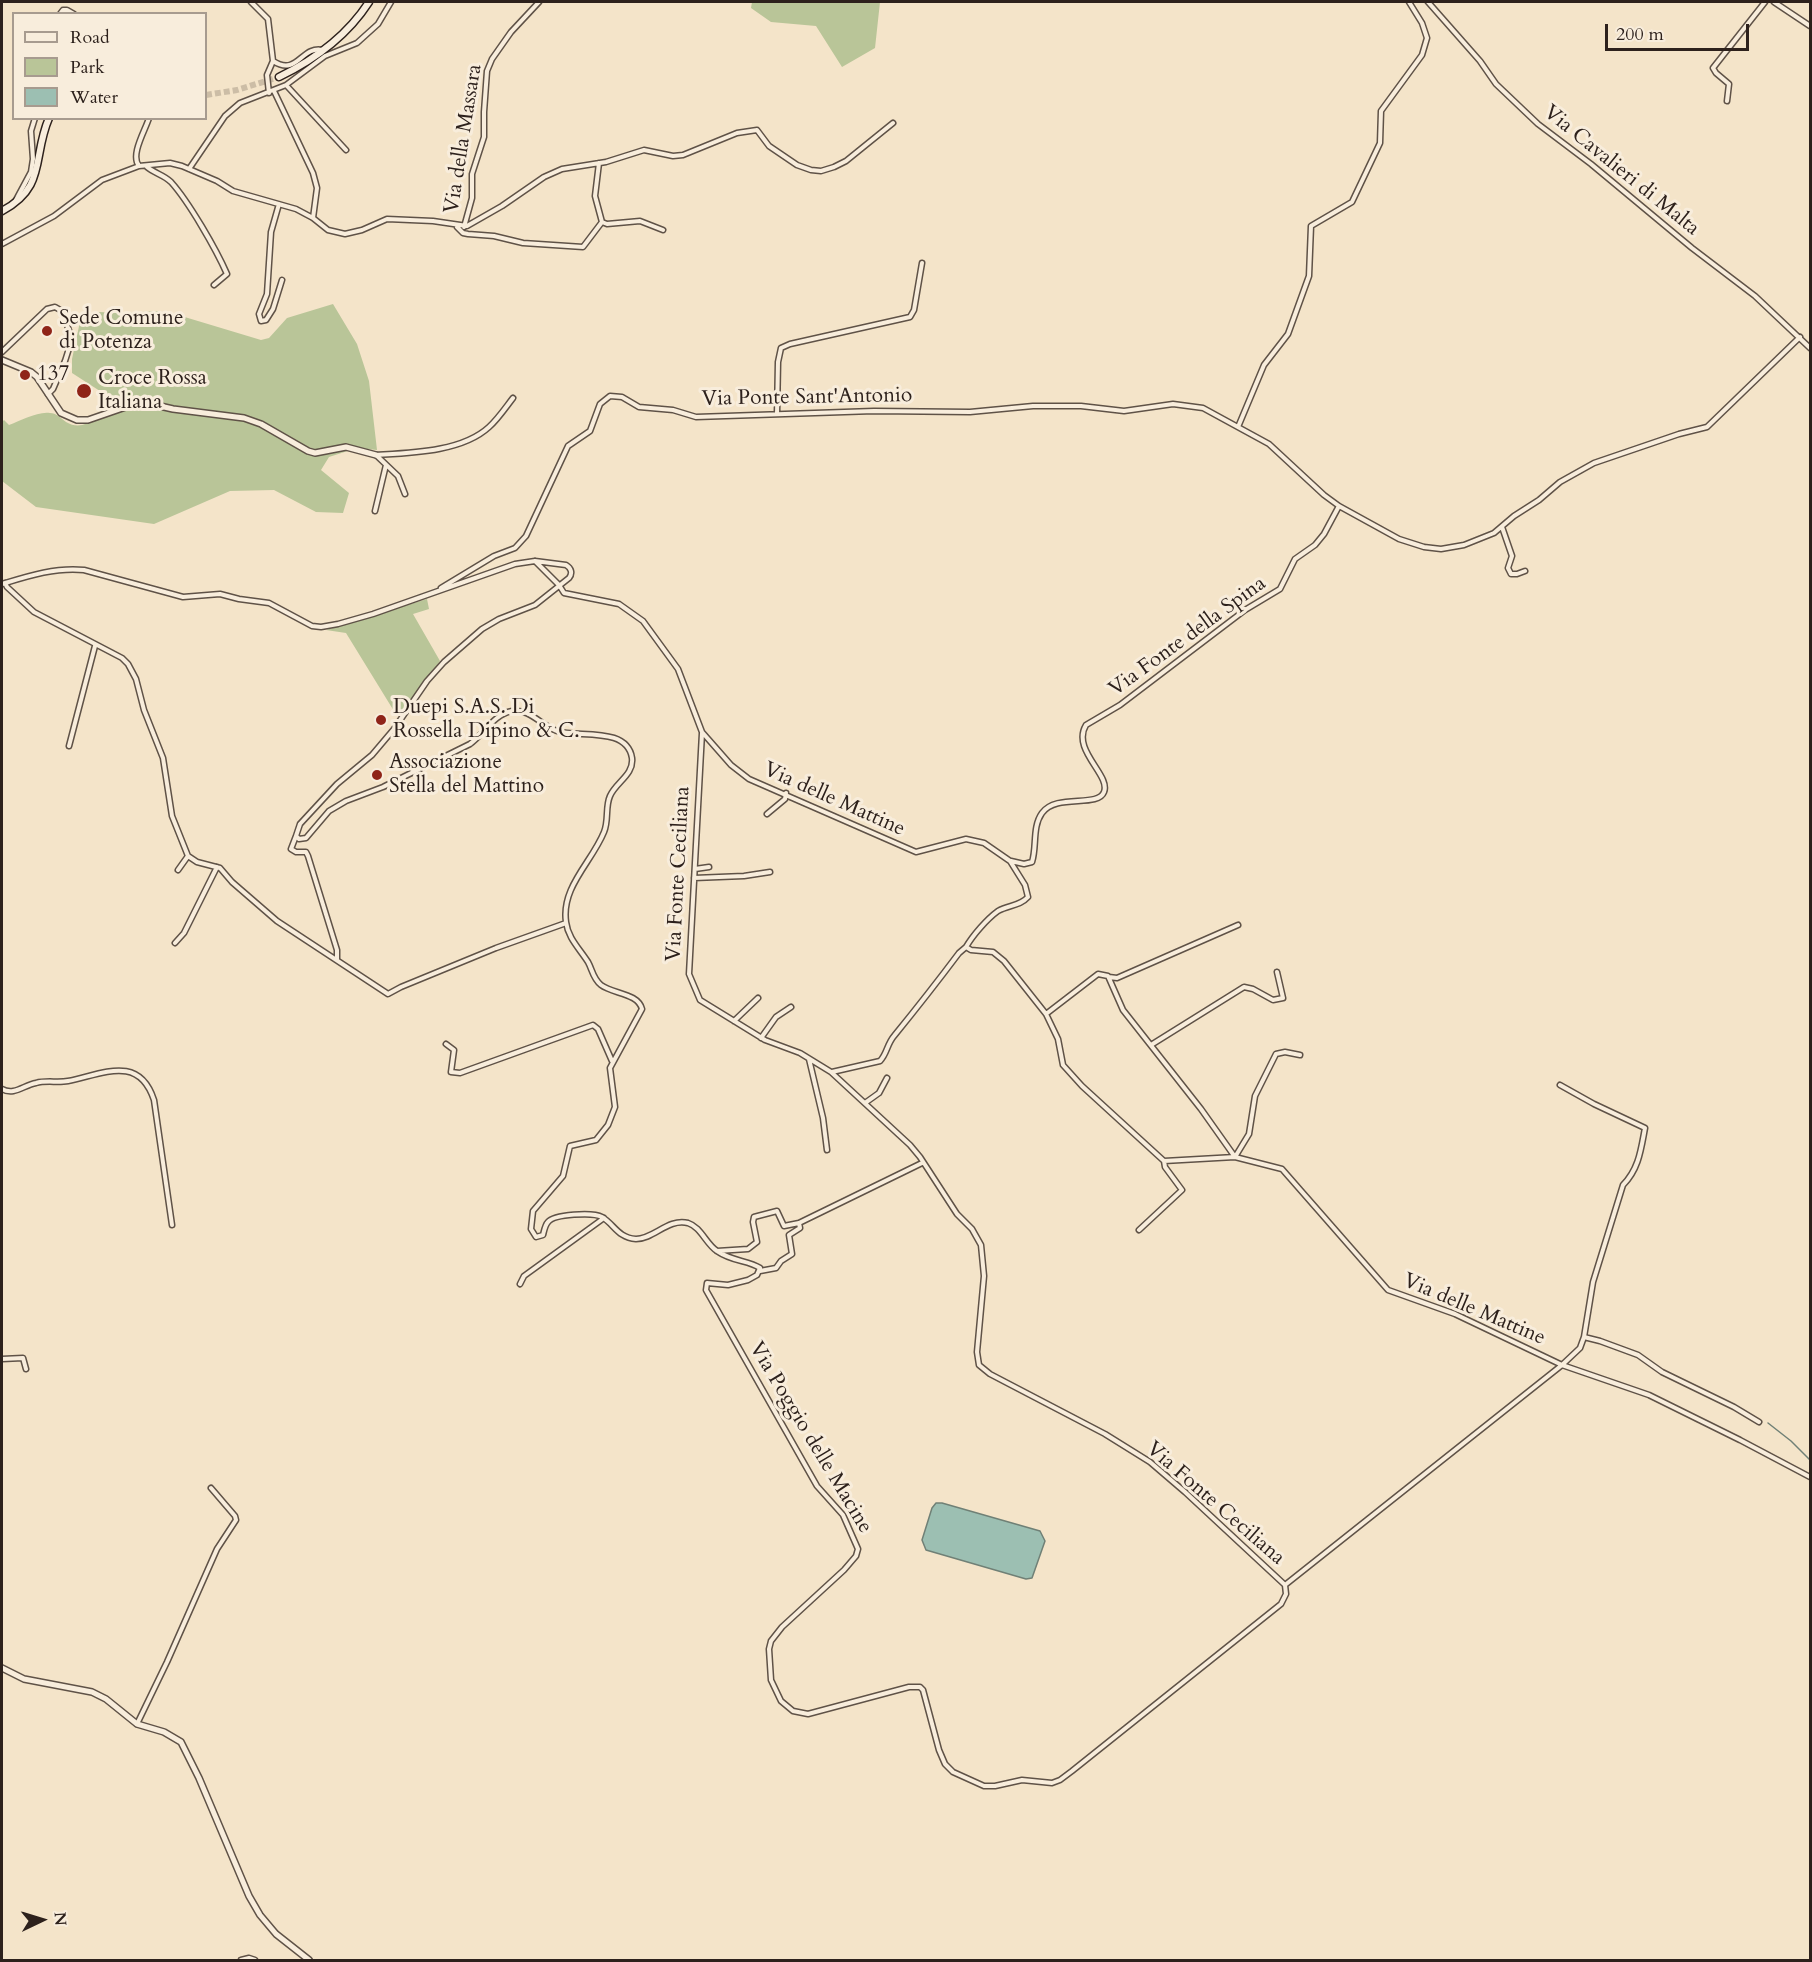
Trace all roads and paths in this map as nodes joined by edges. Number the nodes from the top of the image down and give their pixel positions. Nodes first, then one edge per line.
1 (251, 2) edge
2 (369, 2) edge
3 (391, 2) edge
4 (539, 2) edge
5 (1409, 2) edge
6 (1428, 2) edge
7 (1765, 2) edge
8 (1774, 2) edge
9 (1810, 27) edge
10 (324, 50) junction
11 (273, 61) junction
12 (279, 77) tunnel mouth
13 (286, 85) junction
14 (272, 92) junction
15 (1727, 101) dead end
16 (34, 120) edge
17 (48, 120) edge
18 (147, 120) edge
19 (893, 123) dead end
20 (346, 150) dead end
21 (599, 163) junction
22 (139, 166) junction
23 (147, 166) junction
24 (189, 169) junction
25 (14, 203) junction
26 (279, 204) junction
27 (2, 211) edge
28 (313, 218) junction
29 (602, 222) junction
30 (457, 226) junction
31 (464, 227) junction
32 (663, 230) dead end
33 (2, 244) edge
34 (922, 263) dead end
35 (282, 280) dead end
36 (214, 285) dead end
37 (1800, 337) junction
38 (1810, 348) edge
39 (2, 352) edge
40 (2, 360) edge
41 (48, 394) junction
42 (513, 398) dead end
43 (777, 414) junction
44 (1238, 428) junction
45 (376, 455) junction
46 (386, 465) junction
47 (405, 494) dead end
48 (1339, 506) junction
49 (375, 511) dead end
50 (1502, 527) junction
51 (535, 561) junction
52 (1526, 571) dead end
53 (3, 583) edge
54 (560, 584) junction
55 (438, 590) junction
56 (95, 646) junction
57 (702, 732) junction
58 (69, 746) dead end
59 (786, 794) junction
60 (767, 814) dead end
61 (296, 836) junction
62 (188, 856) junction
63 (1010, 861) junction
64 (217, 867) junction
65 (709, 867) dead end
66 (695, 869) junction
67 (178, 870) dead end
68 (770, 872) dead end
69 (694, 878) junction
70 (566, 923) junction
71 (1238, 924) dead end
72 (175, 943) dead end
73 (966, 947) junction
74 (337, 960) junction
75 (1277, 972) dead end
76 (1108, 976) junction
77 (758, 998) dead end
78 (791, 1007) dead end
79 (1046, 1014) junction
80 (734, 1021) junction
81 (761, 1038) junction
82 (446, 1044) dead end
83 (1151, 1045) junction
84 (1300, 1055) dead end
85 (808, 1058) junction
86 (612, 1062) junction
87 (831, 1072) junction
88 (887, 1078) dead end
89 (1560, 1085) dead end
90 (2, 1089) edge
91 (865, 1103) junction
92 (827, 1150) dead end
93 (1235, 1157) junction
94 (1164, 1161) junction
95 (922, 1163) junction
96 (604, 1218) junction
97 (799, 1223) junction
98 (172, 1225) dead end
99 (1139, 1230) dead end
100 (716, 1251) junction
101 (760, 1271) junction
102 (520, 1284) dead end
103 (1584, 1337) junction
104 (2, 1359) edge
105 (1562, 1365) junction
106 (26, 1369) dead end
107 (1759, 1422) dead end
108 (1810, 1477) edge
109 (211, 1488) dead end
110 (1285, 1584) junction
111 (2, 1668) edge
112 (138, 1724) junction
113 (242, 1960) edge
114 (255, 1960) edge
115 (309, 1960) edge

1 - 11 street
2 - 10 main road
3 - 13 street
4 - 31 street, Via della Massara
5 - 44 street
6 - 37 street, Via Cavalieri di Malta
7 - 15 street
8 - 9 street
10 - 11 street
10 - 12 main road
11 - 14 street
13 - 14 street
13 - 20 street
14 - 24 street
14 - 28 street
16 - 25 street
17 - 25 main road
18 - 22 street
19 - 21 street
21 - 29 street
21 - 31 street
22 - 23 street
22 - 33 street
23 - 24 street
23 - 36 street
24 - 26 street
25 - 27 main road
26 - 28 street
26 - 35 street
28 - 30 street
29 - 30 street
29 - 32 street
30 - 31 street
34 - 43 street
37 - 38 street, Via Cavalieri di Malta
37 - 50 street
39 - 41 street
40 - 41 street
41 - 45 street
42 - 45 street
43 - 44 street, Via Ponte Sant'Antonio
43 - 55 street, Via Ponte Sant'Antonio
44 - 48 street, Via Ponte Sant'Antonio
45 - 46 street
46 - 47 street
46 - 49 street
48 - 50 street
48 - 63 street, Via Fonte della Spina
50 - 52 street
51 - 54 street, Via delle Mattine
51 - 54 street
51 - 55 street
53 - 55 street
53 - 56 street
54 - 57 street, Via delle Mattine
54 - 61 street
56 - 58 street
56 - 62 street
57 - 59 street, Via delle Mattine
57 - 66 street, Via Fonte Ceciliana
59 - 60 street
59 - 63 street, Via delle Mattine
61 - 70 street
61 - 74 street
62 - 64 street
62 - 67 street
63 - 73 street, Via delle Mattine
64 - 72 street
64 - 74 street
65 - 66 street
66 - 69 street, Via Fonte Ceciliana
68 - 69 street
69 - 80 street, Via Fonte Ceciliana
70 - 74 street
70 - 86 street
71 - 76 street
73 - 79 street
73 - 87 street
75 - 83 street
76 - 79 street
76 - 83 street
77 - 80 street
78 - 81 street
79 - 94 street
80 - 81 street, Via Fonte Ceciliana
81 - 85 street, Via Fonte Ceciliana
82 - 86 street
83 - 93 street
84 - 93 street
85 - 87 street, Via Fonte Ceciliana
85 - 92 street
86 - 96 street
87 - 91 street, Via Fonte Ceciliana
88 - 91 street
89 - 103 street, Via delle Mattine
90 - 98 street
91 - 95 street, Via Fonte Ceciliana
93 - 94 street, Via delle Mattine
93 - 105 street, Via delle Mattine
94 - 99 street
95 - 97 street
95 - 110 street, Via Fonte Ceciliana
96 - 100 street
96 - 102 street
97 - 100 street
97 - 101 street, Via Poggio delle Macine
100 - 101 street
101 - 110 street, Via Poggio delle Macine
103 - 105 street, Via delle Mattine
103 - 107 street
104 - 106 street
105 - 108 street, Via delle Mattine
105 - 110 street, Via Fonte Ceciliana
109 - 112 street
111 - 112 street
112 - 115 street
113 - 114 street

